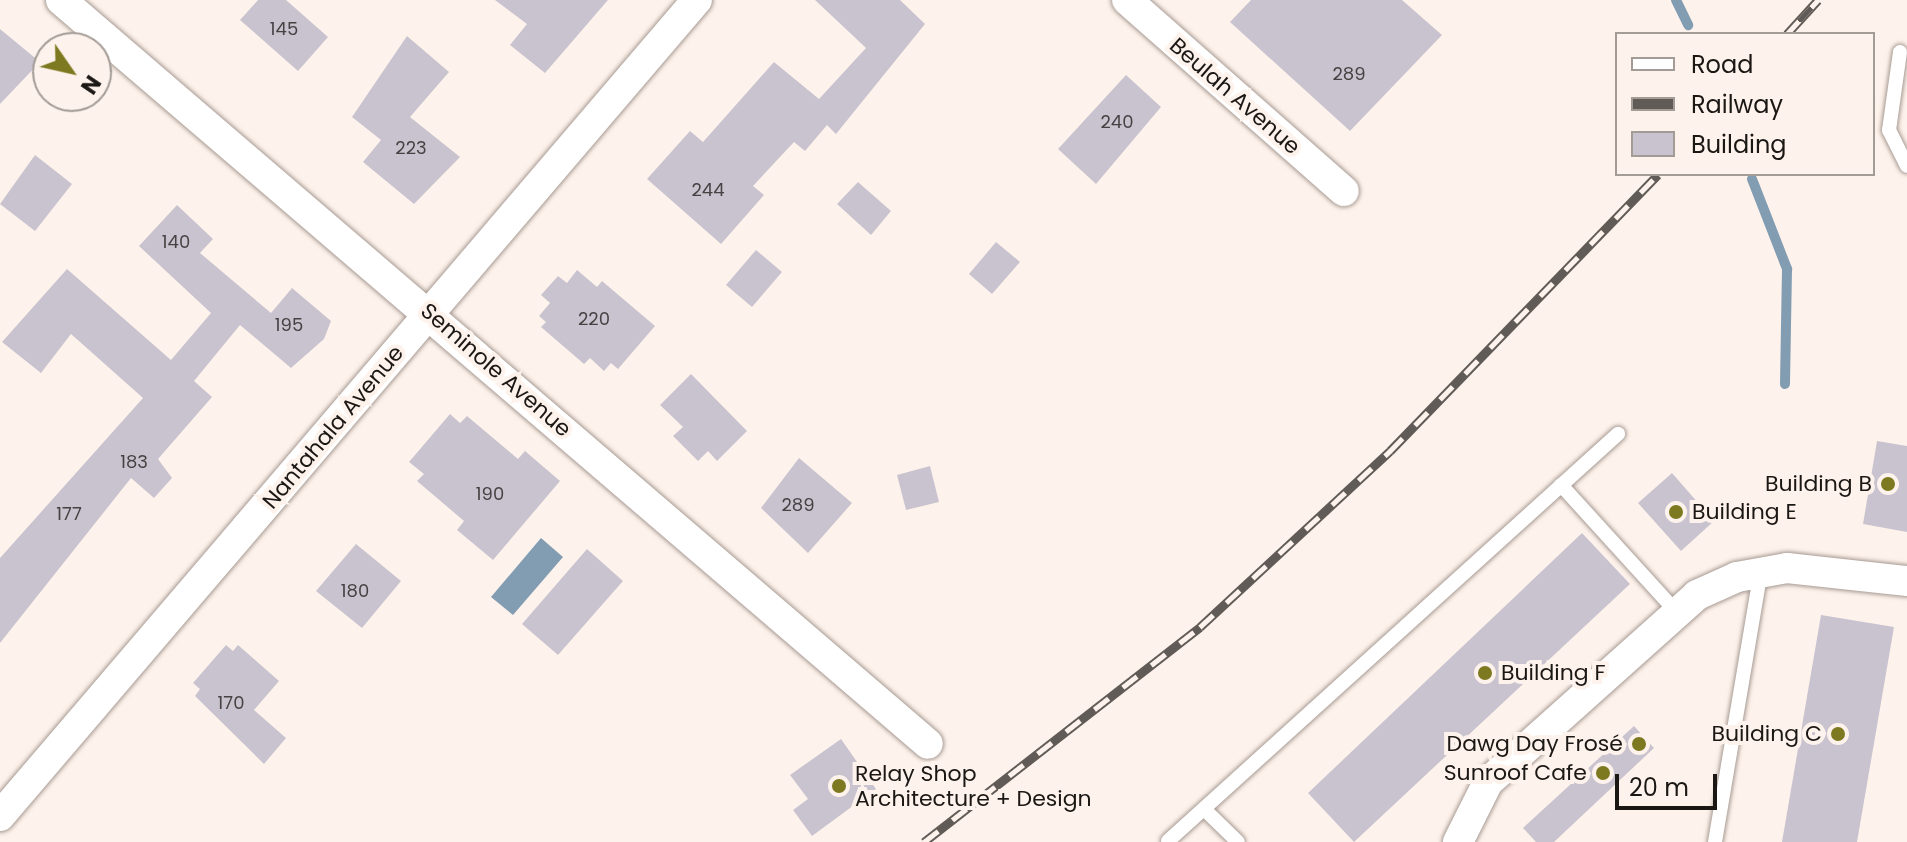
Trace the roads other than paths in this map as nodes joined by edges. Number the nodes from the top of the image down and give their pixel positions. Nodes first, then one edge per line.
1 (61, 0) edge
2 (697, 0) edge
3 (1127, 0) edge
4 (1900, 52) dead end
5 (1907, 166) edge
6 (1344, 191) dead end
7 (430, 313) junction
8 (1618, 434) dead end
9 (1561, 485) junction
10 (1762, 569) junction
11 (1907, 581) edge
12 (1674, 609) junction
13 (928, 744) dead end
14 (1204, 809) junction
15 (0, 816) edge
16 (1168, 841) edge
17 (1238, 842) edge
18 (1458, 842) edge
19 (1715, 842) edge

1 - 7 street, Seminole Avenue
2 - 7 street, Nantahala Avenue
3 - 6 street, Beulah Avenue
4 - 5 lane
7 - 13 street, Seminole Avenue
7 - 15 street, Nantahala Avenue
8 - 9 lane
9 - 12 lane
9 - 14 lane
10 - 11 street
10 - 12 street
10 - 19 lane
12 - 18 street
14 - 16 lane
14 - 17 lane

